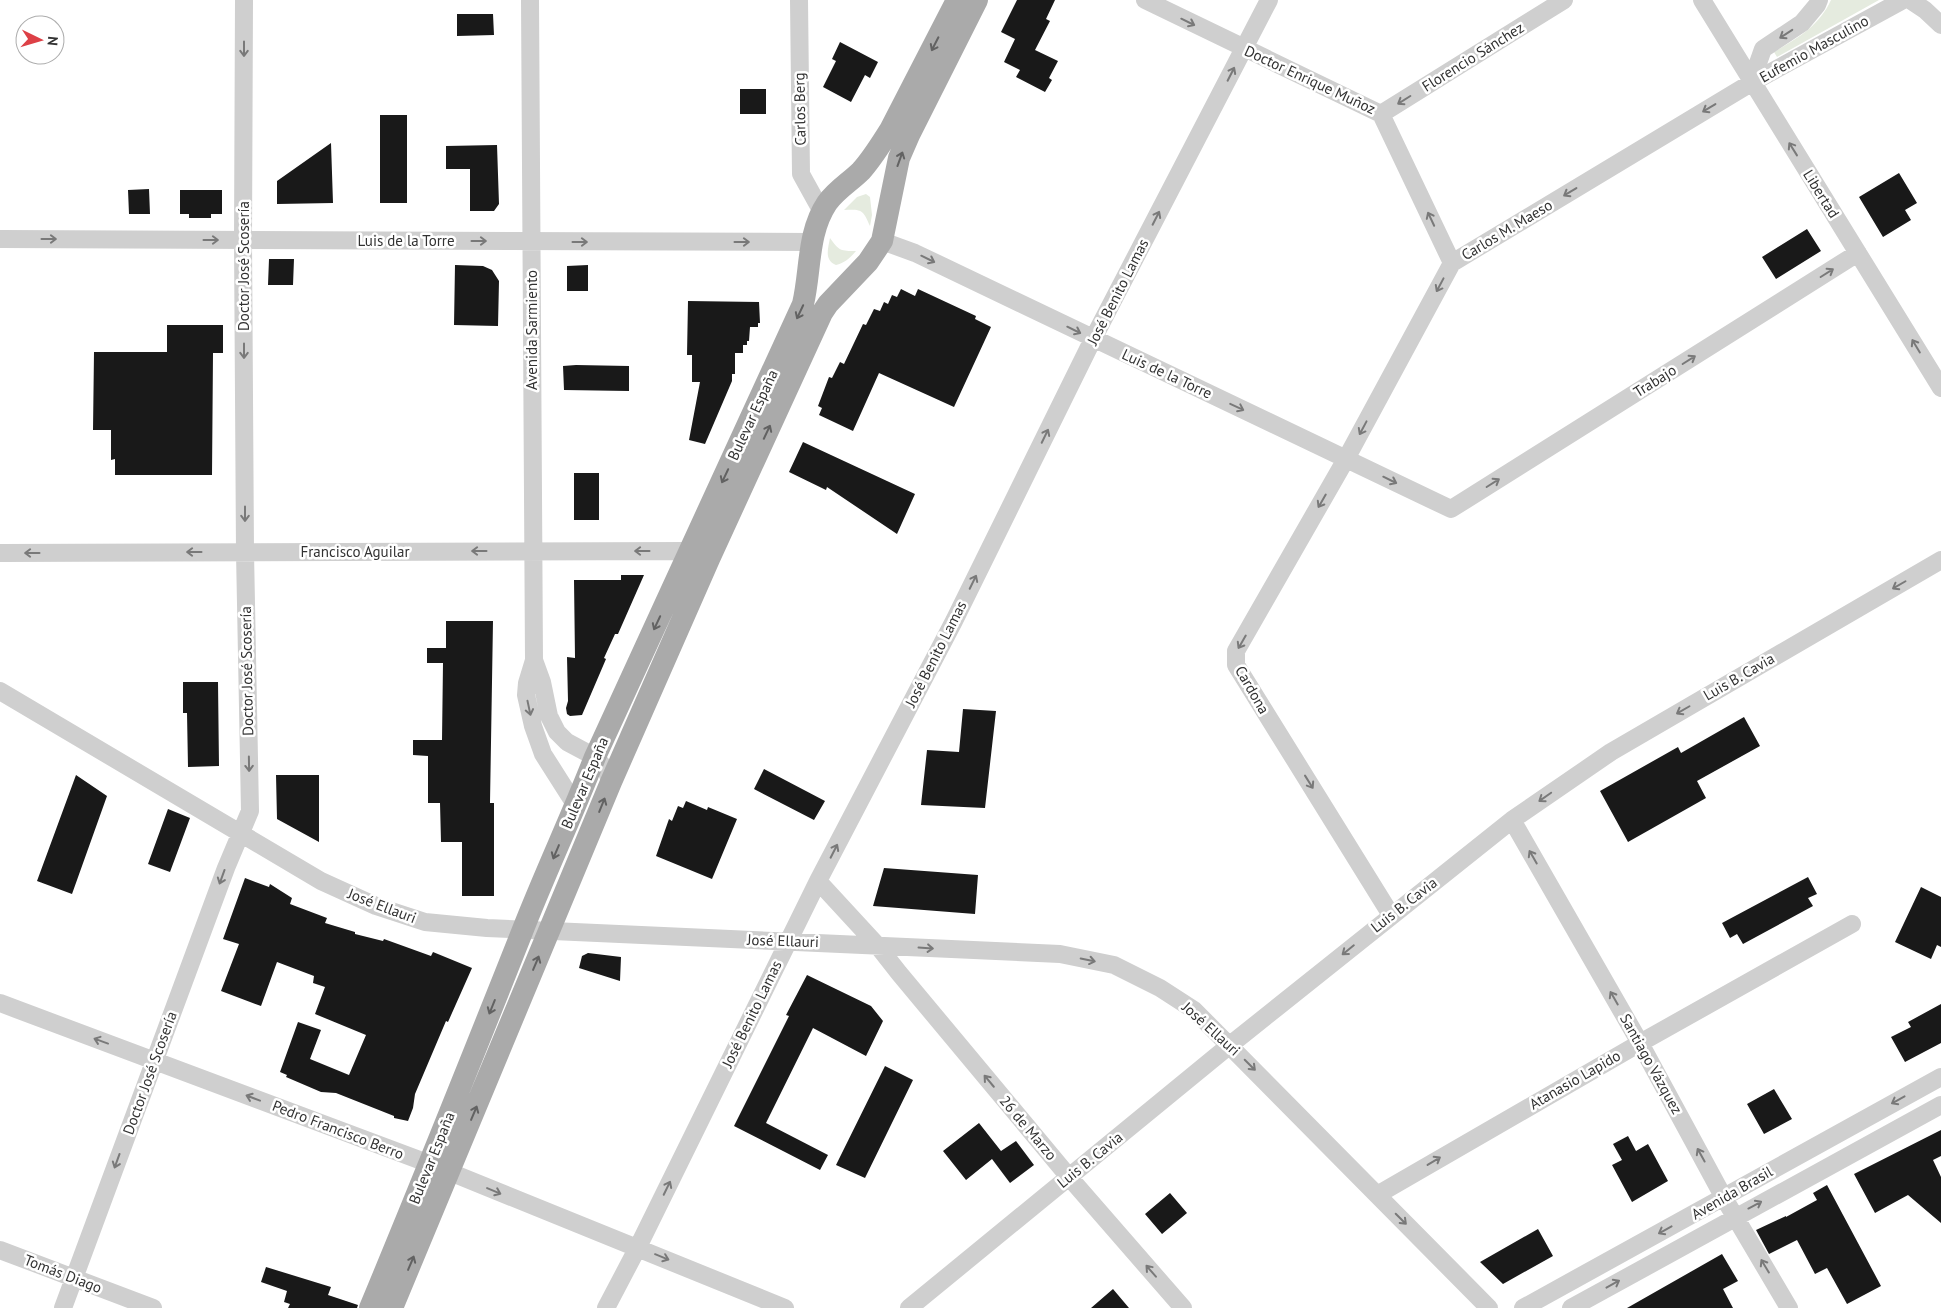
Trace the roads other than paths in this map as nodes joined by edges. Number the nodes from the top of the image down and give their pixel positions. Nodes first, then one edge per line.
1 (244, 0) edge
2 (530, 0) edge
3 (799, 0) edge
4 (957, 0) edge
5 (977, 0) edge
6 (1145, 0) edge
7 (1269, 0) edge
8 (1564, 0) edge
9 (1702, 0) edge
10 (1819, 0) edge
11 (1903, 0) edge
12 (1910, 0) edge
13 (1941, 25) edge
14 (1244, 49) junction
15 (1751, 83) junction
16 (1381, 114) junction
17 (852, 180) junction
18 (891, 196) junction
19 (822, 212) junction
20 (0, 239) edge
21 (243, 240) junction
22 (882, 241) junction
23 (531, 242) junction
24 (812, 242) junction
25 (1858, 253) junction
26 (1452, 263) junction
27 (810, 265) junction
28 (849, 280) junction
29 (1093, 339) junction
30 (1941, 388) edge
31 (1346, 458) junction
32 (1452, 510) joint
33 (534, 550) junction
34 (245, 552) junction
35 (0, 553) edge
36 (700, 555) junction
37 (1941, 560) edge
38 (534, 660) junction
39 (0, 691) edge
40 (595, 757) junction
41 (611, 782) junction
42 (576, 806) junction
43 (1512, 820) junction
44 (240, 832) junction
45 (818, 881) junction
46 (1391, 915) junction
47 (1852, 924) dead end
48 (523, 929) junction
49 (550, 931) junction
50 (789, 941) junction
51 (877, 945) junction
52 (0, 1003) edge
53 (1640, 1043) junction
54 (1230, 1045) junction
55 (154, 1061) junction
56 (1941, 1077) edge
57 (1941, 1105) edge
58 (440, 1168) junction
59 (1069, 1177) junction
60 (1377, 1195) junction
61 (1724, 1198) junction
62 (1735, 1216) junction
63 (638, 1247) junction
64 (0, 1250) edge
65 (74, 1278) junction
66 (63, 1308) edge
67 (153, 1308) edge
68 (370, 1308) edge
69 (392, 1308) edge
70 (606, 1308) edge
71 (786, 1308) edge
72 (909, 1308) edge
73 (1183, 1308) edge
74 (1489, 1308) edge
75 (1523, 1308) edge
76 (1571, 1308) edge
77 (1790, 1308) edge

1 -> 21 street, Doctor José Scosería
2 - 23 street, Avenida Sarmiento
3 - 19 street, Carlos Berg
4 -> 17 main road, Bulevar España
18 -> 5 main road, Bulevar España
6 -> 14 street, Doctor Enrique Muñoz
7 - 14 street, José Benito Lamas
8 -> 16 street, Florencio Sánchez
9 - 15 street, Libertad
10 -> 15 street
11 - 15 street, Eufemio Masculino
12 - 13 street
14 - 16 street, Doctor Enrique Muñoz
29 -> 14 street, José Benito Lamas
25 -> 15 street, Libertad
15 -> 26 street, Carlos M. Maeso
26 -> 16 street, Doctor Enrique Muñoz
17 - 18 main road
17 - 19 main road, Bulevar España
18 - 22 main road, Bulevar España
19 - 24 main road, Bulevar España
20 -> 21 street, Luis de la Torre
21 -> 23 street, Luis de la Torre
21 -> 34 street, Doctor José Scosería
22 - 28 main road, Bulevar España
22 -> 29 street, Luis de la Torre
23 -> 24 street, Luis de la Torre
23 - 33 street, Avenida Sarmiento
24 - 27 main road, Bulevar España
30 -> 25 street, Libertad
32 -> 25 street, Trabajo
26 -> 31 street, Carlos M. Maeso
27 - 28 main road
27 -> 36 main road, Bulevar España
36 -> 28 main road, Bulevar España
29 -> 31 street, Luis de la Torre
45 -> 29 street, José Benito Lamas
31 -> 32 street, Luis de la Torre
31 -> 46 street, Cardona
33 -> 34 street, Francisco Aguilar
36 -> 33 street, Francisco Aguilar
33 - 38 street, Avenida Sarmiento
34 -> 35 street, Francisco Aguilar
34 -> 44 street, Doctor José Scosería
36 -> 40 main road, Bulevar España
36 - 41 main road, Bulevar España
37 -> 43 street, Luis B. Cavia
38 - 40 street, Avenida Sarmiento
38 -> 42 street, Avenida Sarmiento
39 - 44 street, José Ellauri
40 - 41 street, Avenida Sarmiento
40 - 42 main road, Bulevar España
49 -> 41 main road, Bulevar España
42 -> 48 main road, Bulevar España
43 - 46 street, Luis B. Cavia
53 -> 43 street, Santiago Vázquez
44 - 48 street, José Ellauri
44 -> 55 street, Doctor José Scosería
45 - 50 street, José Benito Lamas
45 - 51 street, 26 de Marzo
46 -> 54 street, Luis B. Cavia
47 - 53 street, Atanasio Lapido
48 - 49 street, José Ellauri
48 -> 58 main road, Bulevar España
49 - 50 street, José Ellauri
58 -> 49 main road, Bulevar España
50 - 51 street, José Ellauri
63 -> 50 street, José Benito Lamas
51 -> 54 street, José Ellauri
59 -> 51 street, 26 de Marzo
55 -> 52 street, Pedro Francisco Berro
60 -> 53 street, Atanasio Lapido
61 -> 53 street, Santiago Vázquez
54 - 59 street, Luis B. Cavia
54 -> 60 street, José Ellauri
58 -> 55 street, Pedro Francisco Berro
55 -> 65 street, Doctor José Scosería
56 -> 61 street, Avenida Brasil
62 -> 57 street, Avenida Brasil
58 -> 63 street, Pedro Francisco Berro
58 - 68 main road, Bulevar España
69 -> 58 main road, Bulevar España
59 - 72 street, Luis B. Cavia
73 -> 59 street, 26 de Marzo
60 -> 74 street, José Ellauri
61 - 62 street, Santiago Vázquez
61 -> 75 street, Avenida Brasil
76 -> 62 street, Avenida Brasil
77 -> 62 street, Santiago Vázquez
63 - 70 street, José Benito Lamas
63 -> 71 street, Pedro Francisco Berro
64 - 65 street, Tomás Diago
65 - 66 street, Doctor José Scosería
65 - 67 street, Tomás Diago

